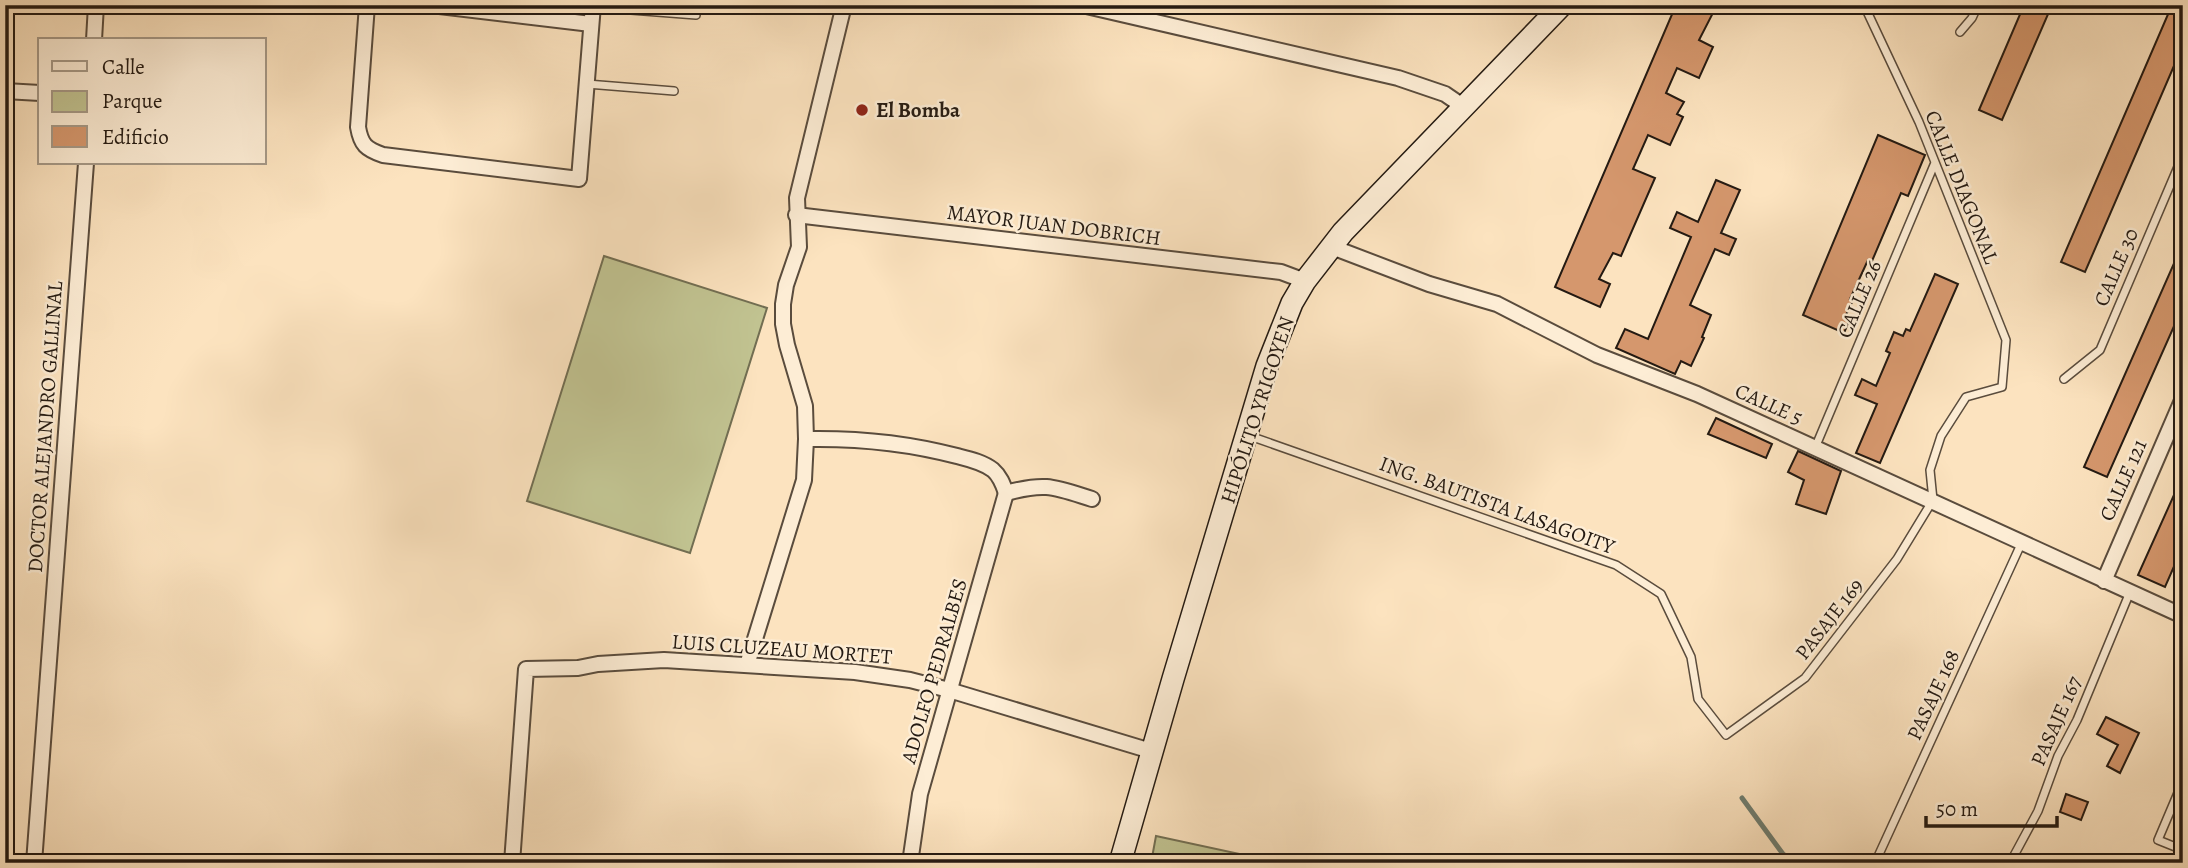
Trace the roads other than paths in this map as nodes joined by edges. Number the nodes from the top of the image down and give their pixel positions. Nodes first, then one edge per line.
1 (96, 5) edge
2 (367, 5) edge
3 (431, 5) edge
4 (844, 5) edge
5 (1082, 5) edge
6 (1562, 5) edge
7 (1864, 5) edge
8 (1978, 5) edge
9 (593, 6) edge
10 (696, 15) dead end
11 (591, 24) junction
12 (1961, 32) dead end
13 (94, 38) edge
14 (586, 84) junction
15 (5, 91) edge
16 (674, 91) dead end
17 (38, 93) edge
18 (1464, 107) junction
19 (2183, 155) edge
20 (86, 164) edge
21 (1934, 164) junction
22 (796, 215) junction
23 (1332, 247) junction
24 (1306, 281) junction
25 (2064, 379) dead end
26 (2183, 398) edge
27 (1246, 435) junction
28 (806, 439) junction
29 (1815, 448) junction
30 (1006, 493) junction
31 (1091, 499) dead end
32 (1933, 500) junction
33 (2022, 542) junction
34 (2104, 580) junction
35 (2130, 592) junction
36 (2183, 616) edge
37 (747, 665) junction
38 (949, 690) junction
39 (1726, 735) joint
40 (1152, 751) junction
41 (2183, 781) edge
42 (2183, 850) edge
43 (34, 863) edge
44 (512, 863) edge
45 (910, 863) edge
46 (1120, 863) edge
47 (1875, 863) edge
48 (2010, 863) edge

1 - 13 street
2 - 14 street
3 - 11 street
4 - 22 street
5 - 18 street
6 - 18 street, HIPÓLITO YRIGOYEN
7 - 21 lane, CALLE DIAGONAL
8 - 12 lane
9 - 10 lane
9 - 11 street
11 - 14 street
14 - 16 lane
15 - 17 street
18 - 23 street, HIPÓLITO YRIGOYEN
19 - 25 lane, CALLE 30
20 - 43 street, DOCTOR ALEJANDRO GALLINAL
21 - 29 lane, CALLE 26
21 - 32 lane, CALLE DIAGONAL
22 - 24 street, MAYOR JUAN DOBRICH
22 - 28 street
23 - 24 street, HIPÓLITO YRIGOYEN
23 - 29 street, CALLE 5
24 - 27 street, HIPÓLITO YRIGOYEN
26 - 34 street, CALLE 121
27 - 39 lane, ING. BAUTISTA LASAGOITY
27 - 40 street, HIPÓLITO YRIGOYEN
28 - 30 street
28 - 37 street
29 - 32 street, CALLE 5
30 - 31 street
30 - 38 street, ADOLFO PEDRALBES
32 - 33 street, CALLE 5
32 - 39 lane, PASAJE 169
33 - 34 street, CALLE 5
33 - 47 lane, PASAJE 168
34 - 35 street, CALLE 5
35 - 36 street, CALLE 5
35 - 48 lane, PASAJE 167
37 - 38 street, LUIS CLUZEAU MORTET
37 - 44 street, LUIS CLUZEAU MORTET
38 - 40 street, LUIS CLUZEAU MORTET
38 - 45 street, ADOLFO PEDRALBES
40 - 46 street, HIPÓLITO YRIGOYEN
41 - 42 lane

